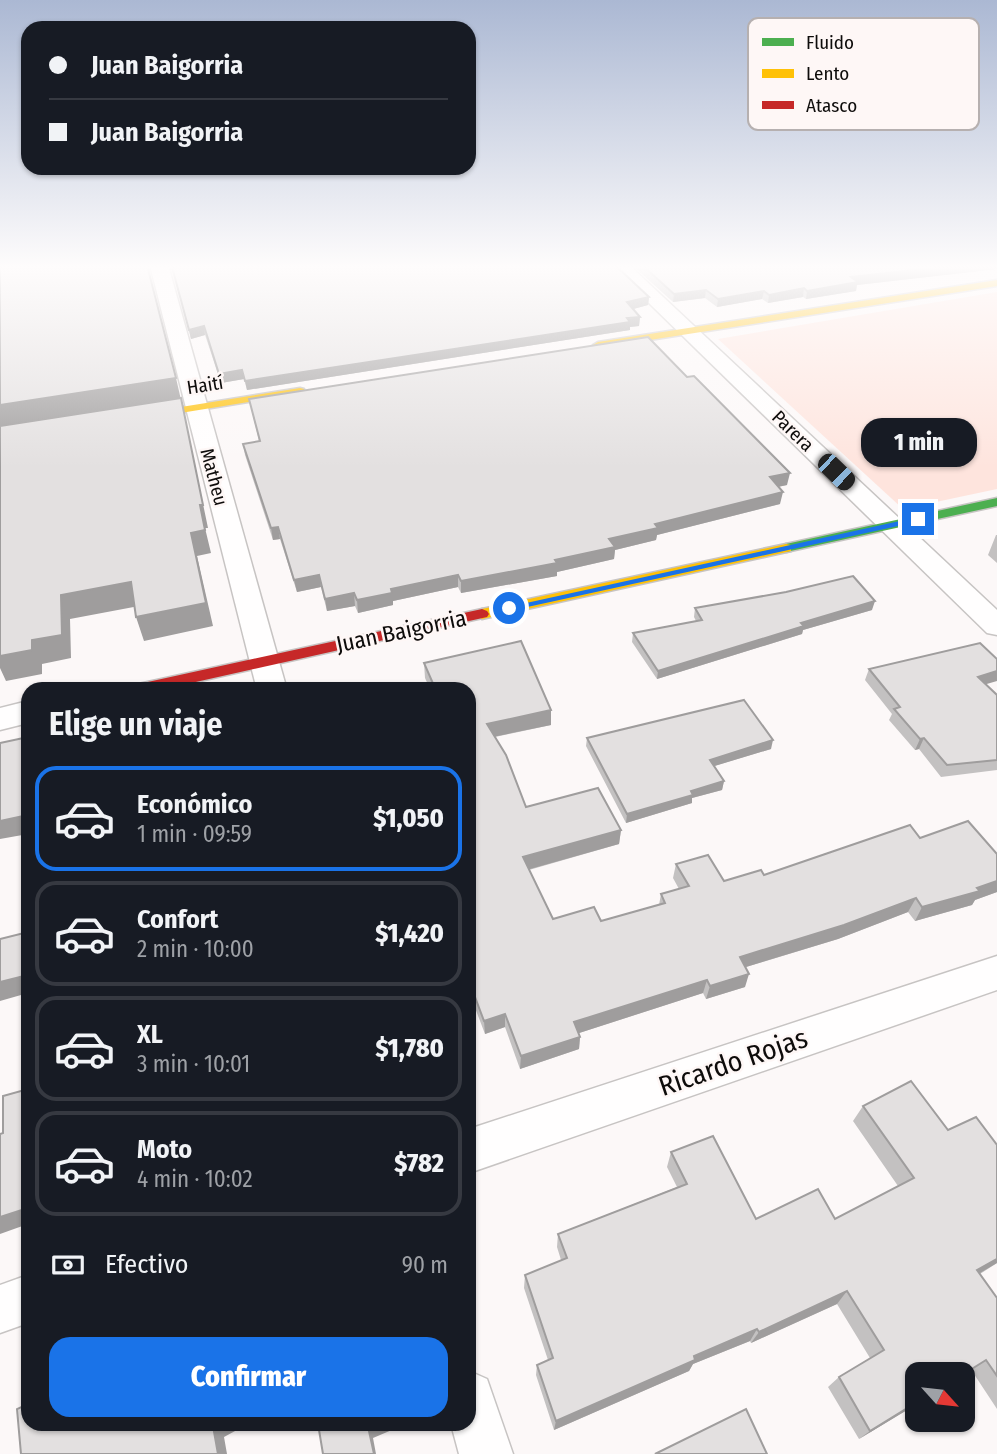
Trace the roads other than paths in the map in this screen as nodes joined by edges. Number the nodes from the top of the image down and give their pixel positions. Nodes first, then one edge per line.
1 (176, 333) edge
2 (676, 333) edge
3 (690, 333) edge
4 (579, 348) edge
5 (319, 388) edge
6 (195, 407) junction
7 (117, 420) edge
8 (997, 502) edge
9 (891, 525) junction
10 (997, 626) edge
11 (264, 661) junction
12 (170, 682) edge
13 (270, 682) edge
14 (21, 714) edge
15 (0, 719) edge
16 (997, 973) edge
17 (476, 1149) edge
18 (21, 1302) edge
19 (0, 1309) edge
20 (476, 1420) edge
21 (486, 1454) edge

1 - 6 street, Matheu
2 - 4 street
3 - 9 street, Parera
5 - 6 street, Haití
6 - 7 street, Haití
6 - 11 street, Matheu
8 - 9 street, Juan Baigorria
9 - 10 street, Parera
9 - 11 street, Juan Baigorria
11 - 12 street, Juan Baigorria
11 - 13 street, Matheu
14 - 15 street
16 - 17 street, Ricardo Rojas
18 - 19 street
20 - 21 street

